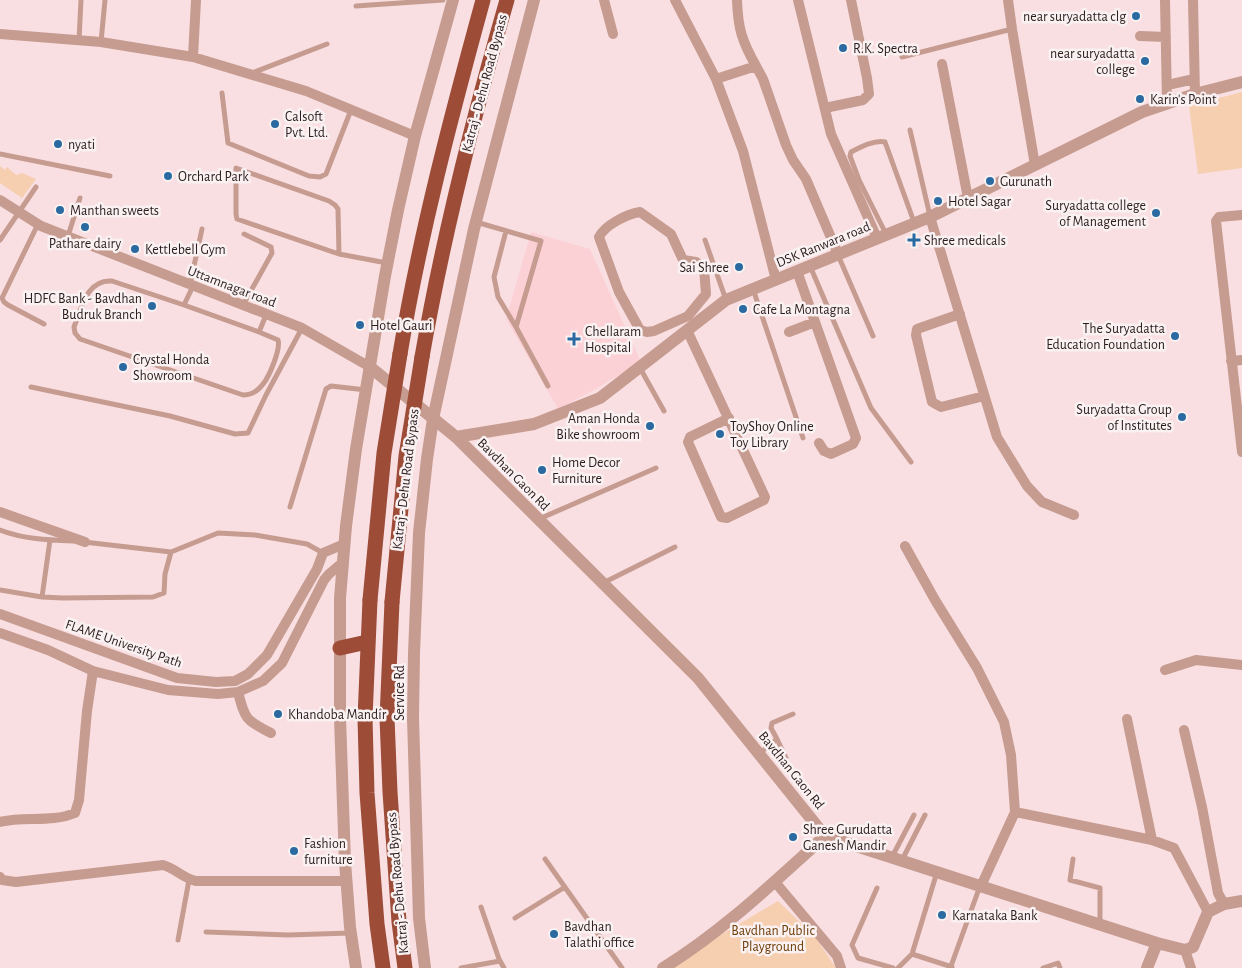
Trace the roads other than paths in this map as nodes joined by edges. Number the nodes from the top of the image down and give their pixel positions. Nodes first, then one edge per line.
1 (82, 0) edge
2 (105, 0) edge
3 (196, 0) edge
4 (443, 0) edge
5 (453, 0) edge
6 (483, 0) edge
7 (506, 0) edge
8 (534, 0) edge
9 (604, 0) edge
10 (675, 0) edge
11 (737, 0) edge
12 (798, 0) edge
13 (851, 0) edge
14 (1008, 0) edge
15 (1165, 0) edge
16 (1170, 0) edge
17 (1193, 0) edge
18 (356, 6) dead end
19 (1012, 30) junction
20 (0, 34) edge
21 (613, 34) dead end
22 (1140, 36) dead end
23 (1166, 37) junction
24 (79, 40) junction
25 (101, 42) junction
26 (327, 44) dead end
27 (193, 57) junction
28 (902, 57) dead end
29 (942, 64) dead end
30 (756, 66) junction
31 (249, 74) junction
32 (716, 79) junction
33 (1194, 79) junction
34 (1242, 82) edge
35 (1172, 84) junction
36 (222, 93) dead end
37 (1195, 94) junction
38 (1170, 102) junction
39 (825, 108) junction
40 (351, 110) junction
41 (910, 130) dead end
42 (415, 136) junction
43 (0, 154) edge
44 (1035, 165) junction
45 (110, 176) dead end
46 (36, 188) dead end
47 (80, 198) dead end
48 (968, 198) junction
49 (0, 200) edge
50 (19, 212) junction
51 (1242, 215) edge
52 (930, 216) junction
53 (475, 222) junction
54 (914, 223) junction
55 (38, 224) junction
56 (202, 228) dead end
57 (506, 231) junction
58 (244, 234) dead end
59 (882, 236) junction
60 (68, 237) junction
61 (0, 240) edge
62 (705, 240) dead end
63 (339, 254) junction
64 (838, 254) junction
65 (387, 264) junction
66 (810, 266) junction
67 (797, 271) junction
68 (776, 280) junction
69 (191, 285) junction
70 (753, 289) junction
71 (726, 300) junction
72 (184, 305) junction
73 (243, 306) junction
74 (696, 306) junction
75 (960, 314) junction
76 (266, 315) junction
77 (704, 317) junction
78 (815, 322) junction
79 (44, 324) dead end
80 (516, 327) junction
81 (302, 328) junction
82 (687, 330) junction
83 (259, 332) junction
84 (789, 332) dead end
85 (873, 336) dead end
86 (1242, 360) edge
87 (1231, 361) junction
88 (370, 367) junction
89 (640, 368) junction
90 (548, 386) dead end
91 (31, 387) dead end
92 (366, 390) junction
93 (984, 396) junction
94 (664, 411) dead end
95 (729, 418) junction
96 (434, 419) junction
97 (456, 437) junction
98 (803, 438) dead end
99 (819, 442) dead end
100 (1242, 452) edge
101 (911, 462) dead end
102 (656, 468) dead end
103 (290, 507) dead end
104 (0, 512) edge
105 (1074, 515) dead end
106 (538, 519) junction
107 (0, 530) edge
108 (50, 540) junction
109 (85, 542) junction
110 (903, 543) dead end
111 (344, 544) junction
112 (675, 548) dead end
113 (171, 552) junction
114 (323, 553) junction
115 (342, 563) junction
116 (329, 574) junction
117 (603, 583) junction
118 (0, 590) edge
119 (42, 597) junction
120 (0, 614) edge
121 (0, 633) edge
122 (367, 642) junction
123 (340, 648) junction
124 (1242, 665) edge
125 (1165, 670) dead end
126 (92, 671) junction
127 (238, 692) junction
128 (792, 714) dead end
129 (1127, 719) dead end
130 (1184, 730) dead end
131 (271, 733) dead end
132 (777, 739) junction
133 (759, 753) junction
134 (786, 758) dead end
135 (1015, 812) junction
136 (914, 815) dead end
137 (925, 815) dead end
138 (0, 822) edge
139 (825, 836) junction
140 (1152, 840) junction
141 (545, 859) dead end
142 (897, 859) junction
143 (1073, 859) dead end
144 (937, 872) junction
145 (0, 876) edge
146 (189, 880) junction
147 (346, 881) junction
148 (775, 882) junction
149 (981, 886) junction
150 (565, 887) junction
151 (877, 888) dead end
152 (1242, 901) edge
153 (1224, 904) junction
154 (481, 907) dead end
155 (1208, 912) junction
156 (515, 918) dead end
157 (1100, 925) junction
158 (206, 932) dead end
159 (351, 933) junction
160 (178, 940) dead end
161 (1157, 943) junction
162 (1185, 950) junction
163 (912, 954) junction
164 (500, 961) junction
165 (952, 967) edge
166 (356, 968) edge
167 (383, 968) edge
168 (405, 968) edge
169 (425, 968) edge
170 (461, 968) edge
171 (504, 968) edge
172 (622, 968) edge
173 (663, 968) edge
174 (842, 968) edge
175 (893, 968) edge
176 (898, 968) edge
177 (1043, 968) edge
178 (1060, 968) edge
179 (1147, 968) edge
180 (1191, 968) edge

1 - 24 lane
2 - 25 lane
3 - 27 street
4 - 18 lane
5 - 42 street
6 - 122 highway, Katraj - Dehu Road Bypass, bridge
7 - 168 highway, Katraj - Dehu Road Bypass, bridge
8 - 53 street, Service Rd
9 - 21 street
10 - 32 street
11 - 30 street
12 - 39 street
13 - 39 street
14 - 19 street
15 - 23 street
16 - 35 street
17 - 33 street
19 - 28 lane
19 - 44 street
20 - 24 street
22 - 23 street
23 - 38 street
24 - 25 street
25 - 27 street
26 - 31 lane
27 - 31 street
29 - 48 street
30 - 32 street
30 - 64 street
31 - 40 street
32 - 68 street
33 - 35 street
33 - 37 street
34 - 37 street, DSK Ranwara road
35 - 38 street
36 - 40 lane
37 - 38 street, DSK Ranwara road
38 - 44 street, DSK Ranwara road
39 - 59 street
40 - 42 street
41 - 52 lane
42 - 65 street
43 - 45 lane
44 - 48 street, DSK Ranwara road
46 - 50 lane
47 - 60 lane
48 - 52 street, DSK Ranwara road
49 - 50 street, Uttamnagar road
50 - 55 street, Uttamnagar road
50 - 61 lane
51 - 87 street
52 - 54 street, DSK Ranwara road
52 - 75 street
53 - 57 lane
53 - 96 street, Service Rd
54 - 59 street, DSK Ranwara road
54 - 59 lane
55 - 60 street, Uttamnagar road
55 - 79 lane
56 - 69 lane
57 - 80 lane
57 - 80 lane
58 - 73 lane
59 - 64 street, DSK Ranwara road
60 - 69 street, Uttamnagar road
62 - 71 lane
63 - 63 lane
63 - 65 lane
64 - 66 street, DSK Ranwara road
64 - 85 lane
65 - 88 street
66 - 67 street, DSK Ranwara road
66 - 101 lane
67 - 68 street, DSK Ranwara road
67 - 78 street
68 - 70 street, DSK Ranwara road
69 - 72 lane
69 - 73 street, Uttamnagar road
70 - 71 street, DSK Ranwara road
70 - 98 lane
71 - 77 street, DSK Ranwara road
72 - 83 lane
72 - 83 lane
73 - 76 street, Uttamnagar road
74 - 74 street
74 - 77 street
75 - 93 street
75 - 93 street
76 - 81 street, Uttamnagar road
76 - 83 lane
77 - 82 street, DSK Ranwara road
78 - 84 street
78 - 99 street
80 - 90 lane
81 - 88 street, Uttamnagar road
81 - 91 lane
82 - 89 street, DSK Ranwara road
82 - 95 street
86 - 87 street
87 - 100 street
88 - 92 street
88 - 96 street
89 - 94 lane
89 - 97 street, DSK Ranwara road
92 - 103 lane
92 - 111 street
93 - 105 street
95 - 95 street
96 - 97 street
96 - 169 street, Service Rd
97 - 106 street, Bavdhan Gaon Rd
102 - 106 lane
104 - 109 street
106 - 117 street, Bavdhan Gaon Rd
107 - 108 lane
108 - 109 lane
108 - 119 lane
109 - 113 lane
110 - 135 street
111 - 114 street
111 - 115 street
112 - 117 lane
113 - 114 lane
113 - 119 lane
114 - 116 street
114 - 120 street, FLAME University Path
115 - 116 street
115 - 123 street
116 - 127 street
117 - 133 street, Bavdhan Gaon Rd
118 - 119 lane
121 - 126 street
122 - 123 highway
122 - 167 highway, Katraj - Dehu Road Bypass
123 - 147 street
124 - 125 street
126 - 127 street
126 - 138 street
127 - 131 street
128 - 132 lane
129 - 140 street
130 - 153 street
132 - 133 lane
132 - 134 lane
133 - 139 street, Bavdhan Gaon Rd
135 - 140 street
135 - 149 street
136 - 142 lane
137 - 142 lane
139 - 142 street
139 - 148 street
140 - 155 street
141 - 150 lane
142 - 144 street
143 - 157 lane
144 - 149 street
144 - 163 lane
145 - 146 street
146 - 147 street
146 - 160 lane
147 - 159 street
148 - 173 street
148 - 174 street
149 - 157 street
149 - 165 lane
150 - 156 lane
150 - 172 lane
151 - 175 lane
152 - 153 street
153 - 155 street
154 - 164 lane
155 - 162 street
157 - 161 street
158 - 159 lane
159 - 166 street
161 - 162 street
161 - 179 street
162 - 180 street
163 - 165 lane
163 - 176 lane
164 - 170 lane
164 - 171 lane
177 - 178 lane

